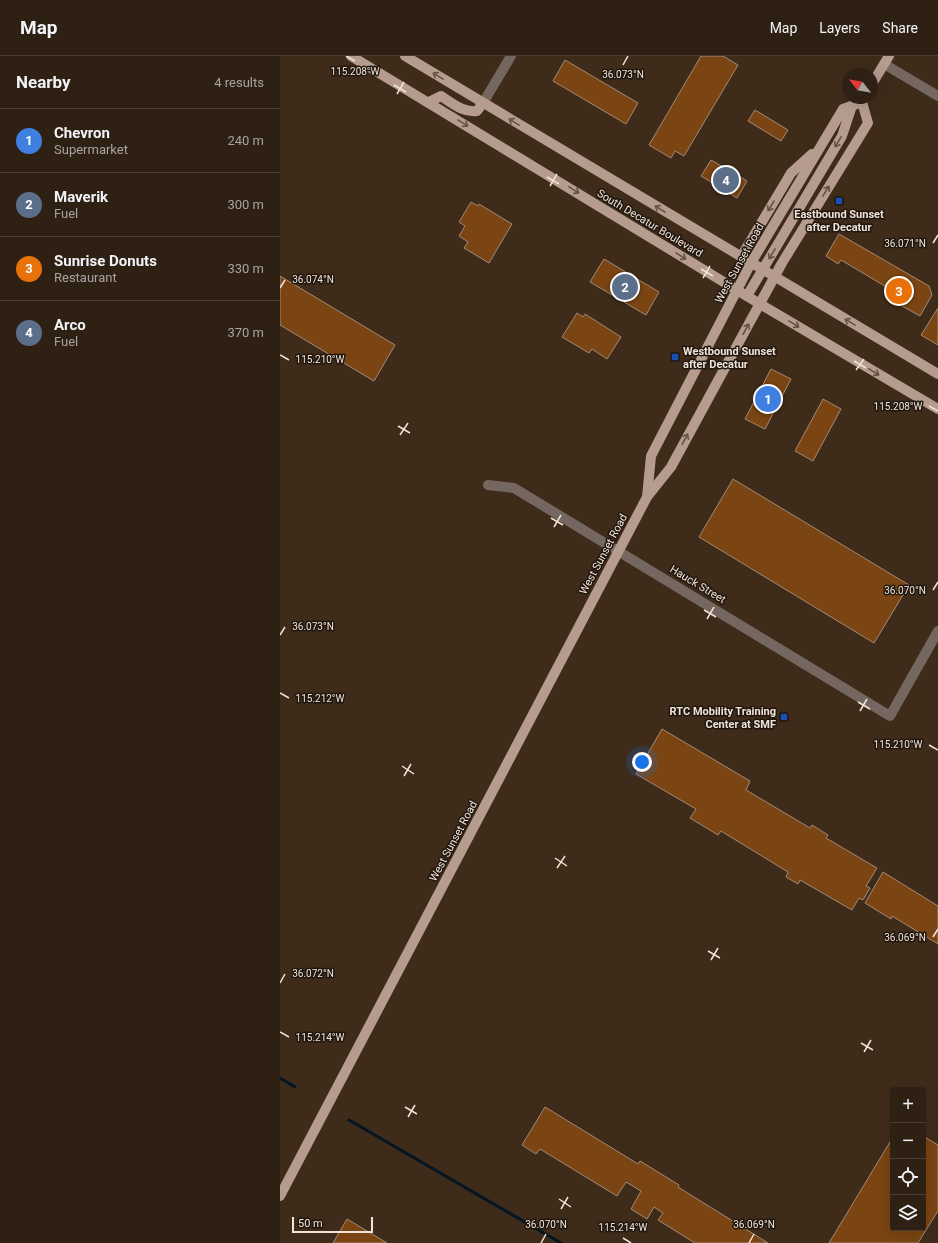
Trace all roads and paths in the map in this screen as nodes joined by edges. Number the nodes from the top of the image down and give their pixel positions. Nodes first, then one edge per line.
1 (351, 56) edge
2 (405, 56) edge
3 (511, 56) edge
4 (886, 60) edge
5 (878, 74) edge
6 (938, 96) edge
7 (430, 102) junction
8 (483, 103) junction
9 (854, 104) edge
10 (858, 104) edge
11 (860, 104) edge
12 (820, 148) junction
13 (740, 257) junction
14 (751, 263) junction
15 (762, 270) junction
16 (775, 277) junction
17 (738, 290) junction
18 (747, 296) junction
19 (760, 304) junction
20 (938, 374) edge
21 (938, 409) edge
22 (488, 485) dead end
23 (647, 497) junction
24 (618, 550) junction
25 (938, 631) edge
26 (280, 1196) edge

1 - 7 main road, South Decatur Boulevard
8 -> 2 main road, South Decatur Boulevard
3 - 8 street
4 - 5 main road
4 - 6 street
7 - 8 main road
7 -> 17 main road, South Decatur Boulevard
13 -> 8 main road, South Decatur Boulevard
9 - 12 main road, West Sunset Road
10 -> 15 main road
16 -> 11 main road, West Sunset Road
12 -> 13 main road
12 - 14 main road, West Sunset Road
13 - 14 main road, South Decatur Boulevard
14 - 15 main road, South Decatur Boulevard
14 - 17 main road, West Sunset Road
15 - 16 main road, South Decatur Boulevard
15 - 18 main road
16 - 19 main road, West Sunset Road
20 -> 16 main road, South Decatur Boulevard
17 - 18 main road, South Decatur Boulevard
17 - 23 main road, West Sunset Road
18 - 19 main road, South Decatur Boulevard
19 -> 21 main road, South Decatur Boulevard
23 -> 19 main road, West Sunset Road
22 - 24 street, Hauck Street
23 - 24 main road, West Sunset Road
24 - 25 street, Hauck Street
24 - 26 main road, West Sunset Road

